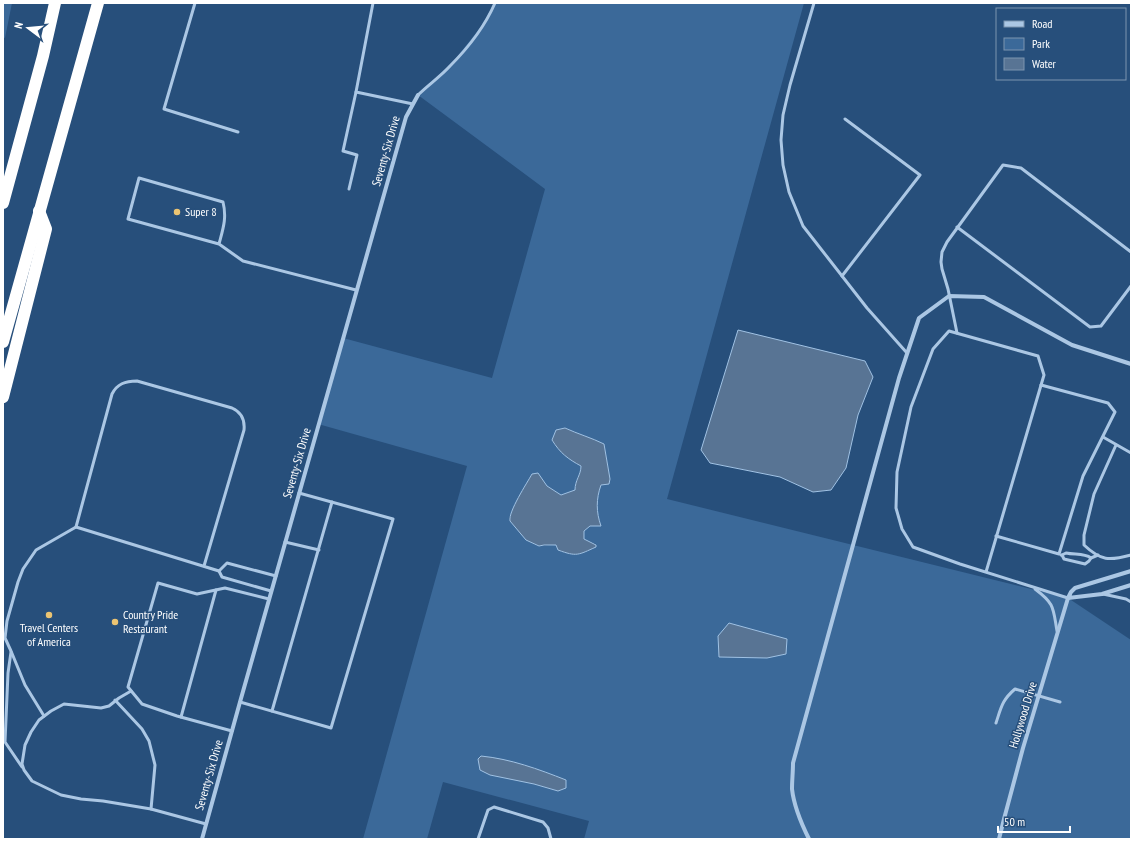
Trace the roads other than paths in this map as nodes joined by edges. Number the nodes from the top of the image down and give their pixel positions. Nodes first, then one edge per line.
1 (55, 3) edge
2 (98, 3) edge
3 (195, 3) edge
4 (373, 3) edge
5 (495, 3) edge
6 (814, 3) edge
7 (356, 92) junction
8 (418, 95) joint
9 (413, 104) junction
10 (845, 119) dead end
11 (238, 132) dead end
12 (349, 189) dead end
13 (3, 203) edge
14 (39, 211) junction
15 (957, 227) junction
16 (220, 244) junction
17 (1131, 252) edge
18 (842, 276) junction
19 (1131, 286) edge
20 (356, 290) junction
21 (949, 296) junction
22 (958, 333) junction
23 (3, 342) edge
24 (907, 353) junction
25 (1131, 364) edge
26 (1041, 385) junction
27 (3, 397) edge
28 (1103, 437) junction
29 (1116, 445) junction
30 (1131, 452) edge
31 (299, 494) junction
32 (332, 502) junction
33 (76, 527) junction
34 (996, 536) junction
35 (285, 542) junction
36 (319, 550) junction
37 (1060, 555) junction
38 (1098, 555) junction
39 (1131, 555) edge
40 (1091, 558) junction
41 (204, 566) junction
42 (220, 570) junction
43 (1131, 571) edge
44 (986, 572) junction
45 (276, 576) junction
46 (1131, 585) edge
47 (1032, 586) junction
48 (216, 590) junction
49 (271, 592) junction
50 (1102, 594) junction
51 (1068, 598) junction
52 (269, 599) junction
53 (1131, 602) edge
54 (1058, 634) junction
55 (12, 651) junction
56 (131, 691) junction
57 (1039, 696) junction
58 (115, 700) junction
59 (240, 702) junction
60 (1060, 702) dead end
61 (272, 711) junction
62 (44, 716) junction
63 (181, 717) junction
64 (996, 723) dead end
65 (232, 731) junction
66 (24, 770) junction
67 (151, 809) junction
68 (206, 824) junction
69 (202, 839) edge
70 (478, 839) edge
71 (551, 839) edge
72 (809, 839) edge
73 (999, 839) edge

1 - 13 highway
2 - 14 highway
3 - 11 lane
4 - 7 lane
5 - 8 lane
6 - 18 lane
7 - 9 lane
7 - 12 lane
8 - 9 street, Seventy-Six Drive
9 - 20 street, Seventy-Six Drive
10 - 18 lane
14 - 23 highway
14 - 27 highway
15 - 17 lane
15 - 19 lane
15 - 21 lane
16 - 16 lane
16 - 20 lane
18 - 24 lane
20 - 31 street, Seventy-Six Drive
21 - 22 lane
21 - 24 street
21 - 25 street
22 - 26 lane
22 - 44 lane
24 - 72 street
26 - 28 lane
26 - 34 lane
28 - 29 lane
28 - 37 lane
29 - 30 lane
29 - 38 lane
31 - 32 lane
31 - 35 street, Seventy-Six Drive
32 - 36 lane
32 - 61 lane
33 - 41 lane
33 - 41 lane
33 - 55 lane
34 - 37 lane
34 - 44 lane
35 - 36 lane
35 - 45 street, Seventy-Six Drive
36 - 61 lane
37 - 40 lane
37 - 40 lane
38 - 39 lane
38 - 40 lane
41 - 42 lane
42 - 45 lane
42 - 49 lane
43 - 51 street
44 - 47 lane
45 - 49 street, Seventy-Six Drive
46 - 50 street
47 - 51 lane
47 - 54 lane
48 - 52 lane
48 - 56 lane
48 - 63 lane
49 - 52 street, Seventy-Six Drive
50 - 51 street
50 - 53 lane
51 - 54 street, Hollywood Drive
52 - 59 street, Seventy-Six Drive
54 - 57 street, Hollywood Drive
55 - 62 lane
55 - 66 lane
56 - 58 lane
56 - 63 lane
57 - 60 lane
57 - 64 lane
57 - 73 street, Hollywood Drive
58 - 62 lane
58 - 67 lane
59 - 61 lane
59 - 65 street, Seventy-Six Drive
62 - 66 lane
63 - 65 lane
65 - 68 street, Seventy-Six Drive
66 - 67 lane
67 - 68 lane
68 - 69 street, Seventy-Six Drive
70 - 71 lane

